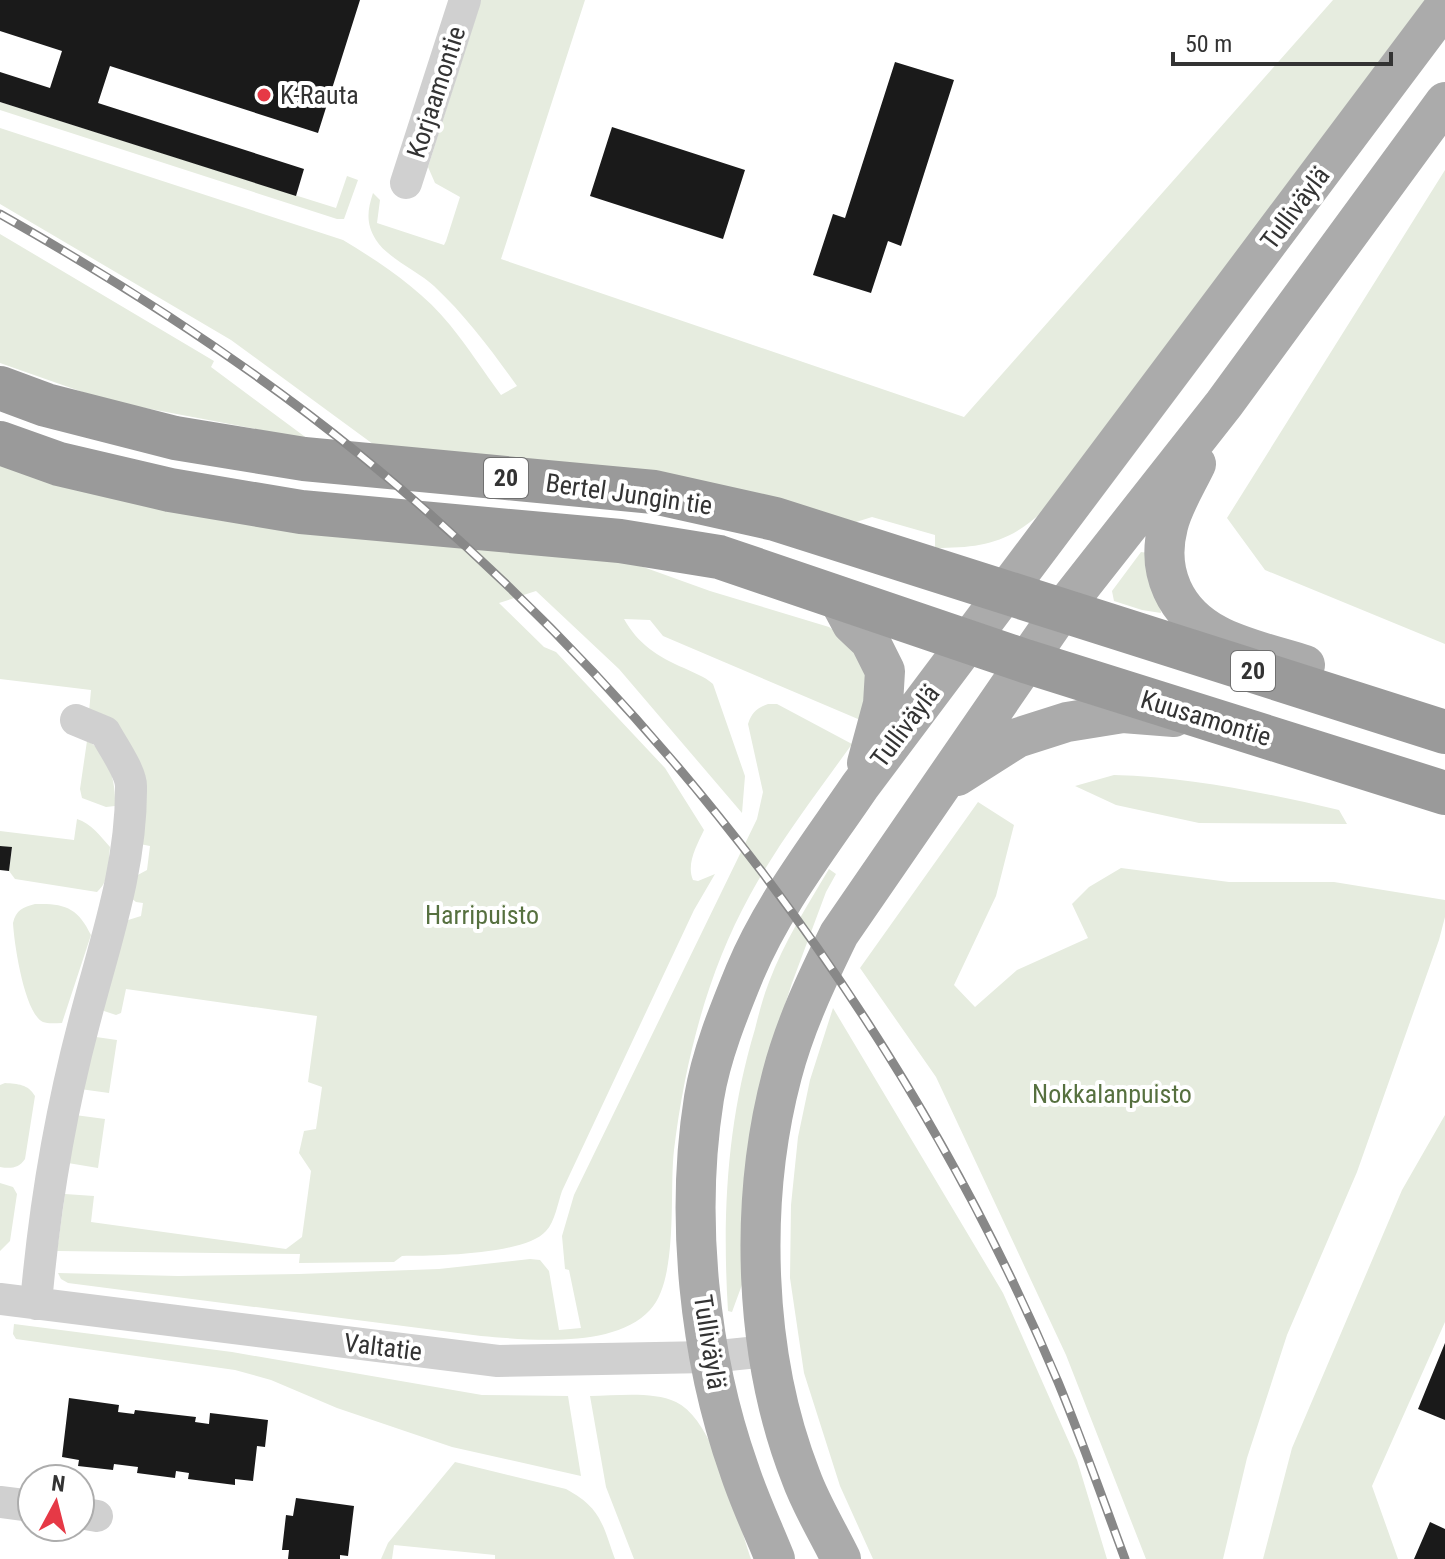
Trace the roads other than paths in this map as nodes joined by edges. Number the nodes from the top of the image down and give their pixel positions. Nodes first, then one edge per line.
1 (465, 0) edge
2 (1445, 6) edge
3 (1445, 102) edge
4 (406, 183) dead end
5 (0, 388) edge
6 (1224, 404) junction
7 (0, 443) edge
8 (1006, 592) junction
9 (837, 596) junction
10 (1062, 610) junction
11 (969, 641) junction
12 (1025, 661) junction
13 (76, 720) dead end
14 (1215, 721) junction
15 (1445, 723) edge
16 (1445, 732) edge
17 (943, 785) junction
18 (860, 786) junction
19 (1445, 793) edge
20 (0, 1299) edge
21 (36, 1304) junction
22 (767, 1351) junction
23 (709, 1357) junction
24 (775, 1559) edge
25 (841, 1559) edge

1 - 4 street, Korjaamontie
2 - 8 main road, Tulliväylä
3 - 6 main road, Tulliväylä
5 - 8 highway, Bertel Jungin tie / 20
6 - 10 main road, Tulliväylä
6 - 15 main road
7 - 9 highway, Bertel Jungin tie / 20
8 - 10 highway, Bertel Jungin tie / 20
8 - 11 main road, Tulliväylä
9 - 11 highway, Bertel Jungin tie / 20
9 - 18 main road
10 - 12 main road, Tulliväylä
10 - 16 highway, 20
11 - 12 highway, Kuusamontie / 20
11 - 18 main road, Tulliväylä
12 - 14 highway, Kuusamontie / 20
12 - 17 main road, Tulliväylä
13 - 21 street
14 - 17 main road
14 - 19 highway, Kuusamontie / 20
17 - 22 main road, Tulliväylä
18 - 23 main road, Tulliväylä
20 - 21 street, Valtatie
21 - 23 street, Valtatie
22 - 23 street, Valtatie
22 - 25 main road, Tulliväylä
23 - 24 main road, Tulliväylä

